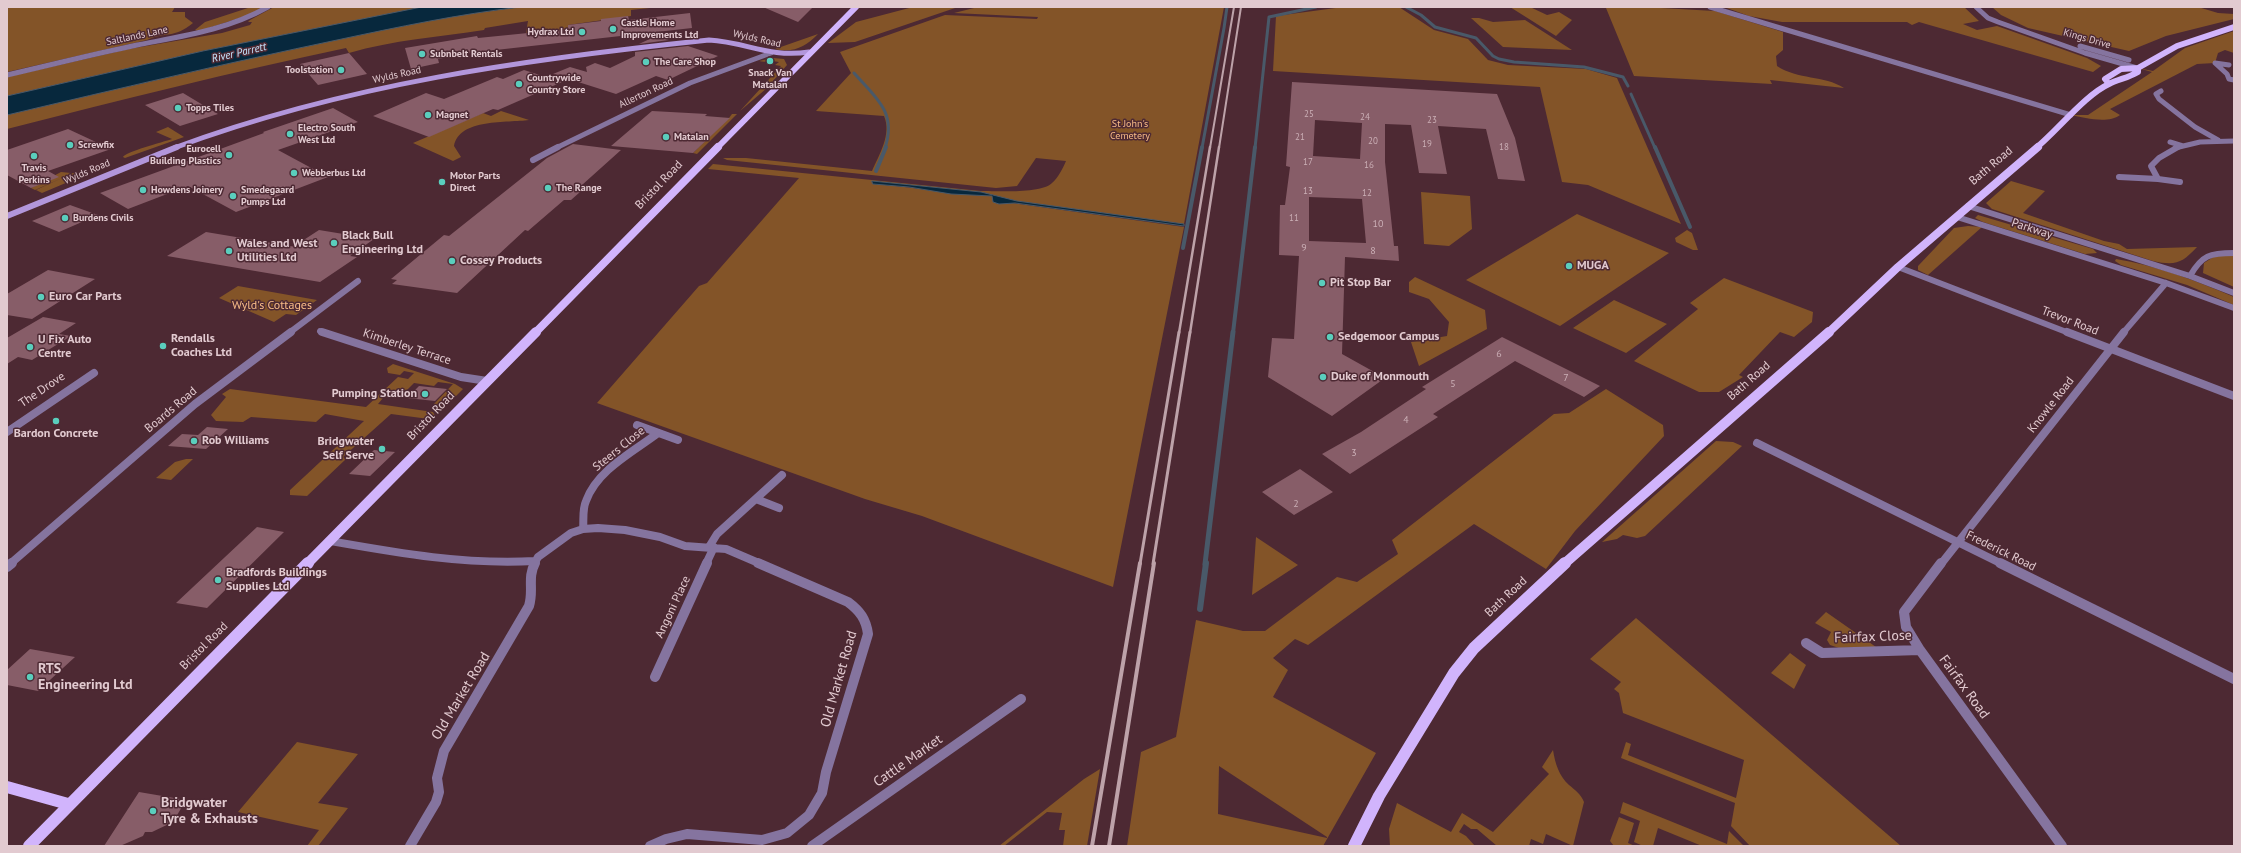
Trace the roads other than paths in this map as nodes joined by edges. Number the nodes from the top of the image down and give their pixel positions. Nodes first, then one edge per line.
1 (268, 7) edge
2 (856, 7) edge
3 (1710, 7) edge
4 (1976, 7) edge
5 (2234, 27) edge
6 (809, 52) junction
7 (771, 53) junction
8 (2229, 65) dead end
9 (2140, 67) junction
10 (7, 75) edge
11 (2233, 82) edge
12 (2108, 84) junction
13 (2161, 91) dead end
14 (2167, 108) dead end
15 (2179, 110) junction
16 (2071, 115) junction
17 (2218, 140) junction
18 (2234, 141) edge
19 (2170, 142) dead end
20 (2183, 146) junction
21 (533, 160) dead end
22 (2119, 177) dead end
23 (2158, 179) junction
24 (2180, 182) dead end
25 (1968, 206) junction
26 (7, 216) edge
27 (1957, 217) junction
28 (2110, 252) junction
29 (2234, 252) edge
30 (2102, 263) junction
31 (1898, 267) junction
32 (2190, 276) junction
33 (358, 281) dead end
34 (2166, 283) junction
35 (2234, 293) edge
36 (2234, 308) edge
37 (320, 332) dead end
38 (2110, 348) junction
39 (94, 373) dead end
40 (487, 381) junction
41 (2234, 396) edge
42 (637, 425) dead end
43 (7, 432) edge
44 (658, 433) junction
45 (678, 440) dead end
46 (1757, 443) dead end
47 (782, 475) dead end
48 (756, 499) junction
49 (779, 508) dead end
50 (583, 529) junction
51 (330, 540) junction
52 (1957, 543) junction
53 (712, 547) junction
54 (535, 561) junction
55 (7, 567) edge
56 (1806, 643) dead end
57 (1920, 650) junction
58 (655, 677) dead end
59 (2234, 679) edge
60 (1021, 699) dead end
61 (7, 787) edge
62 (68, 804) junction
63 (28, 846) edge
64 (410, 846) edge
65 (650, 846) edge
66 (812, 846) edge
67 (1354, 846) edge
68 (2062, 846) edge

1 - 10 street, Saltlands Lane
2 - 6 main road, Bristol Road
3 - 16 street
4 - 9 street, Kings Drive
5 - 9 main road, Bath Road
6 - 7 street, Wylds Road
6 - 40 main road, Bristol Road
7 - 21 street, Allerton Road
7 - 26 street, Wylds Road
8 - 11 street
9 - 12 main road
9 - 12 main road, Bath Road
12 - 16 main road, Bath Road
13 - 15 street
14 - 15 street
15 - 17 street
16 - 25 main road, Bath Road
17 - 18 street
17 - 20 street
19 - 20 street
20 - 23 street
22 - 23 street
23 - 24 street
25 - 27 main road, Bath Road
25 - 28 street, Parkway
27 - 30 street, Parkway
27 - 31 main road, Bath Road
28 - 30 street
28 - 32 street, Parkway
29 - 32 street
30 - 34 street, Parkway
31 - 38 street, Trevor Road
31 - 67 main road, Bath Road
32 - 35 street, Parkway
33 - 55 street, Boards Road
34 - 36 street, Parkway
34 - 38 street, Knowle Road
37 - 40 street, Kimberley Terrace
38 - 41 street, Trevor Road
38 - 52 street, Knowle Road
39 - 43 street, The Drove
40 - 51 main road, Bristol Road
42 - 44 street, Steers Close
44 - 45 street, Steers Close
44 - 50 street, Steers Close
46 - 52 street, Frederick Road
47 - 48 street, Angoni Place
48 - 49 street
48 - 53 street, Angoni Place
50 - 53 street, Old Market Road
50 - 54 street, Old Market Road
51 - 54 street
51 - 62 main road, Bristol Road
52 - 57 street, Fairfax Road
52 - 59 street, Frederick Road
53 - 58 street, Angoni Place
53 - 65 street, Old Market Road
54 - 64 street, Old Market Road
56 - 57 street, Fairfax Close
57 - 68 street, Fairfax Road
60 - 66 street, Cattle Market
61 - 62 main road
62 - 63 main road, Bristol Road

